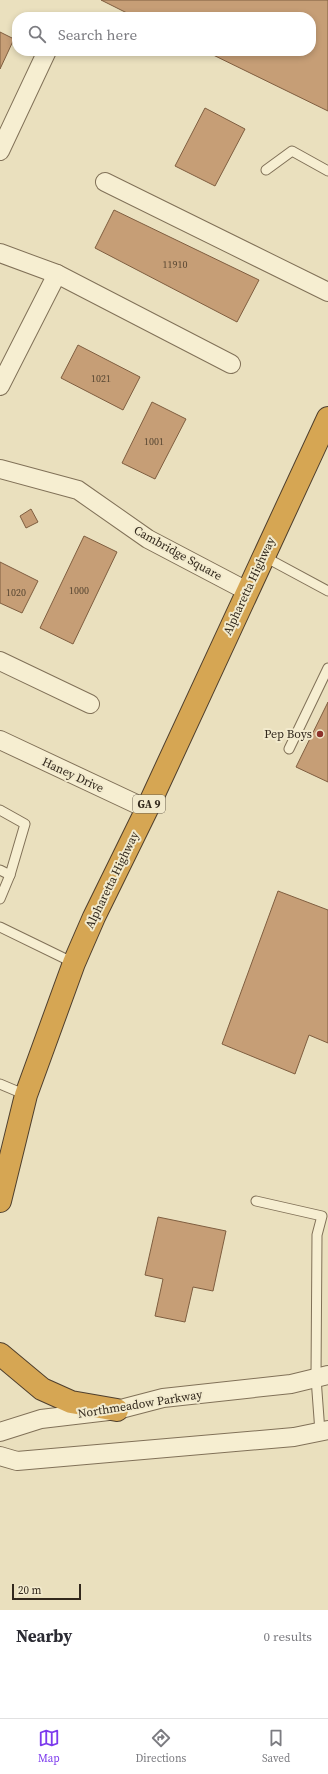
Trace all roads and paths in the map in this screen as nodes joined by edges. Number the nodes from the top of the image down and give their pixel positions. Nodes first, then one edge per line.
1 (45, 56) edge
2 (0, 151) edge
3 (266, 170) dead end
4 (328, 171) edge
5 (105, 182) dead end
6 (0, 253) edge
7 (57, 274) junction
8 (328, 292) edge
9 (231, 364) dead end
10 (0, 386) edge
11 (328, 418) edge
12 (0, 470) edge
13 (263, 556) junction
14 (247, 591) junction
15 (328, 591) edge
16 (0, 661) edge
17 (328, 668) edge
18 (90, 704) dead end
19 (0, 740) edge
20 (289, 749) dead end
21 (147, 809) junction
22 (0, 810) edge
23 (0, 870) edge
24 (10, 875) junction
25 (0, 899) edge
26 (0, 927) edge
27 (74, 963) junction
28 (0, 1084) edge
29 (26, 1095) junction
30 (0, 1201) edge
31 (256, 1201) dead end
32 (325, 1212) edge
33 (0, 1354) edge
34 (322, 1376) edge
35 (117, 1410) junction
36 (324, 1431) edge
37 (0, 1432) edge
38 (0, 1456) edge

1 - 2 street
3 - 4 lane
5 - 8 street
6 - 7 street
7 - 9 street
7 - 10 street
11 - 13 highway, Alpharetta Highway / GA 9
12 - 14 street, Cambridge Square
13 - 14 highway, Alpharetta Highway / GA 9
13 - 15 lane
14 - 21 highway, Alpharetta Highway / GA 9
16 - 18 street
17 - 20 lane
19 - 21 street, Haney Drive
21 - 27 highway, Alpharetta Highway / GA 9
22 - 24 lane
23 - 24 lane
24 - 25 lane
26 - 27 lane
27 - 29 highway, Alpharetta Highway / GA 9
28 - 29 lane
29 - 30 highway, Alpharetta Highway / GA 9
31 - 32 lane
32 - 34 lane
33 - 35 highway
34 - 35 street, Northmeadow Parkway
34 - 36 lane
35 - 37 street, Northmeadow Parkway
36 - 38 street

